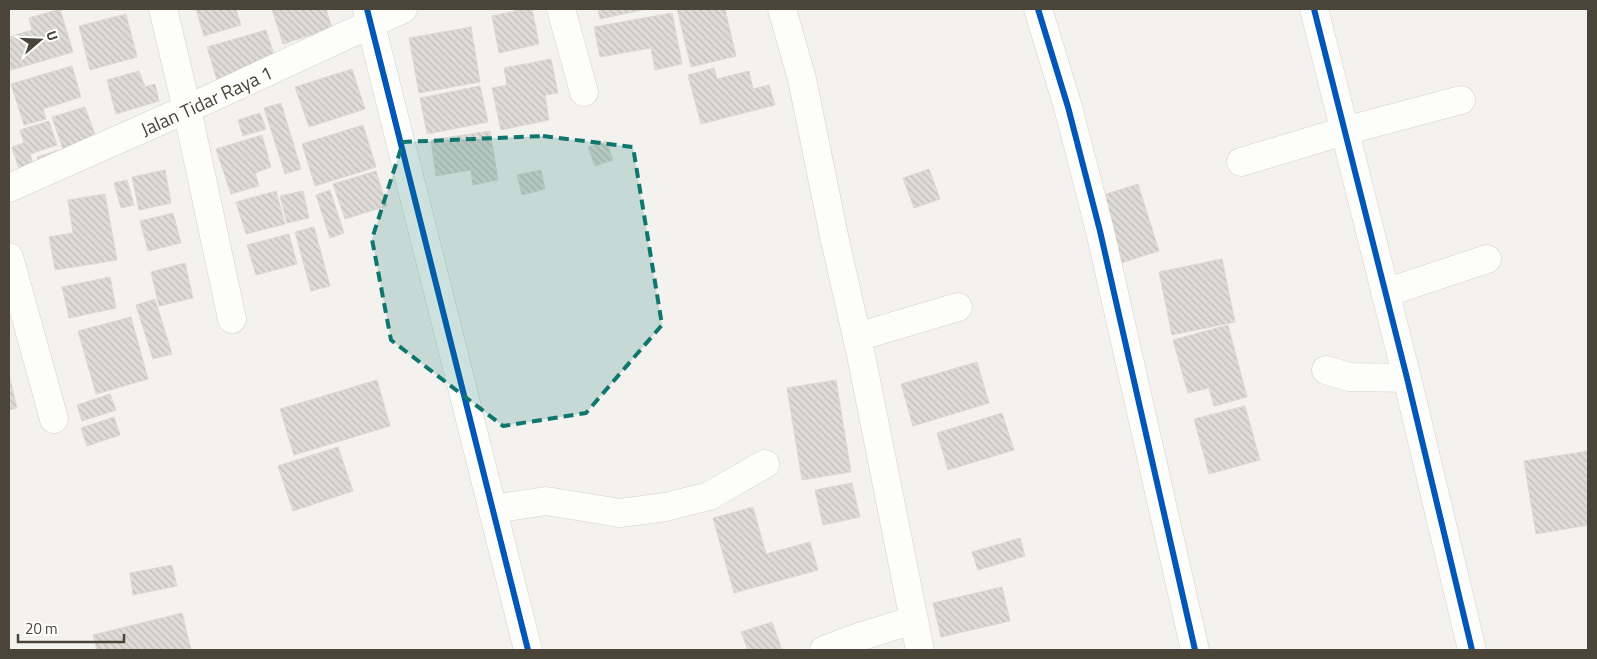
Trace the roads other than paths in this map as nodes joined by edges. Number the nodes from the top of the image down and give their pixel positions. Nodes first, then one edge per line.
1 (163, 9) edge
2 (403, 9) edge
3 (561, 9) edge
4 (782, 9) edge
5 (1038, 9) edge
6 (1314, 9) edge
7 (369, 16) edge
8 (584, 92) dead end
9 (1461, 100) dead end
10 (187, 109) junction
11 (1344, 131) junction
12 (1241, 162) dead end
13 (9, 188) edge
14 (9, 256) edge
15 (1487, 259) dead end
16 (1385, 293) junction
17 (958, 307) dead end
18 (232, 318) dead end
19 (857, 337) junction
20 (1326, 370) dead end
21 (1407, 378) junction
22 (54, 419) dead end
23 (765, 464) dead end
24 (493, 509) junction
25 (913, 620) junction
26 (528, 650) edge
27 (824, 650) edge
28 (920, 650) edge
29 (1195, 650) edge
30 (1472, 650) edge

1 - 10 street
2 - 7 street, Jalan Tidar Raya 1
3 - 8 street
4 - 19 street
5 - 29 street
6 - 11 street
7 - 10 street, Jalan Tidar Raya 1
7 - 24 street
9 - 11 street
10 - 13 street, Jalan Tidar Raya 1
10 - 18 street
11 - 12 street
11 - 16 street
14 - 22 street
15 - 16 street
16 - 21 street
17 - 19 street
19 - 25 street
20 - 21 street
21 - 30 street
23 - 24 street
24 - 26 street
25 - 27 street
25 - 28 street

